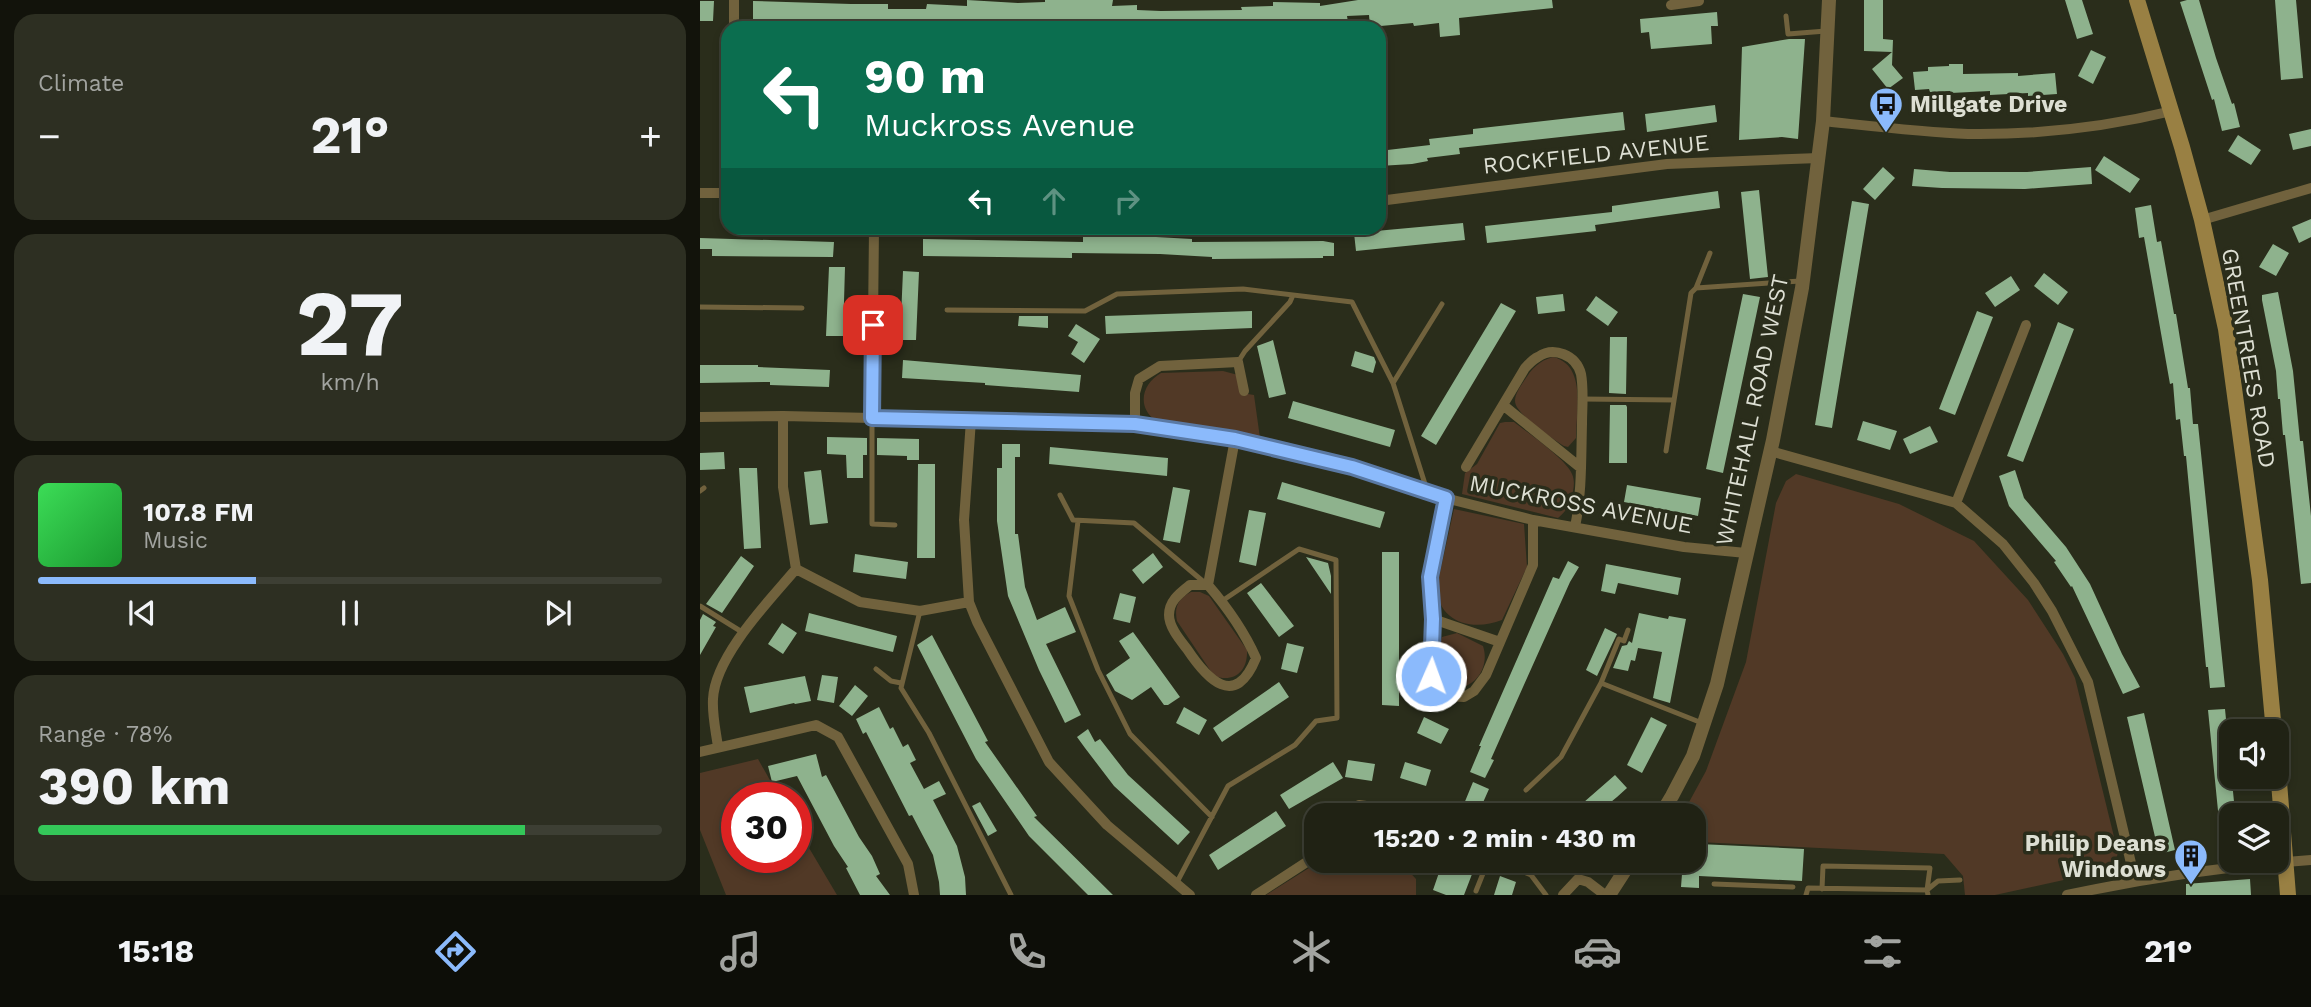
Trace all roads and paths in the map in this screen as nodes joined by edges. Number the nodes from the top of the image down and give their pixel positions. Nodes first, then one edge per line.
1 (734, 0) edge
2 (1829, 0) edge
3 (2137, 0) edge
4 (1686, 1) edge
5 (1699, 1) edge
6 (1671, 5) dead end
7 (1786, 16) dead end
8 (734, 21) edge
9 (1829, 30) junction
10 (2172, 111) junction
11 (1823, 121) junction
12 (1819, 158) junction
13 (2311, 188) edge
14 (700, 193) edge
15 (721, 193) edge
16 (1386, 200) edge
17 (2202, 220) junction
18 (874, 235) edge
19 (1710, 253) dead end
20 (1803, 281) junction
21 (1696, 288) junction
22 (1293, 295) junction
23 (1442, 304) dead end
24 (700, 307) edge
25 (802, 308) dead end
26 (947, 310) dead end
27 (2026, 325) dead end
28 (1238, 362) junction
29 (1393, 383) junction
30 (1244, 391) dead end
31 (1582, 399) junction
32 (1674, 400) junction
33 (1503, 405) junction
34 (783, 416) junction
35 (700, 417) edge
36 (872, 418) junction
37 (971, 420) junction
38 (1135, 424) junction
39 (1235, 439) junction
40 (1666, 451) dead end
41 (1770, 451) junction
42 (1466, 467) dead end
43 (1581, 468) junction
44 (1423, 491) junction
45 (1060, 495) dead end
46 (1446, 498) junction
47 (1956, 503) junction
48 (1533, 520) junction
49 (1078, 521) junction
50 (895, 525) dead end
51 (1574, 527) junction
52 (1746, 554) junction
53 (796, 569) junction
54 (1208, 585) junction
55 (1222, 601) junction
56 (969, 602) junction
57 (700, 606) edge
58 (920, 611) junction
59 (1433, 619) junction
60 (1628, 630) dead end
61 (744, 634) junction
62 (1500, 642) junction
63 (876, 669) dead end
64 (901, 683) junction
65 (1601, 683) junction
66 (2273, 719) edge
67 (1705, 724) junction
68 (718, 747) junction
69 (700, 752) edge
70 (1526, 790) dead end
71 (1668, 803) edge
72 (1212, 817) junction
73 (2311, 860) edge
74 (2289, 861) edge
75 (1304, 864) edge
76 (2219, 869) edge
77 (1483, 873) edge
78 (1526, 873) edge
79 (1623, 873) edge
80 (2287, 873) edge
81 (1960, 880) dead end
82 (2135, 880) junction
83 (1176, 884) junction
84 (1714, 884) dead end
85 (1756, 886) junction
86 (1793, 887) dead end
87 (1822, 889) junction
88 (1476, 891) dead end
89 (1927, 892) edge
90 (914, 895) edge
91 (1011, 895) edge
92 (1190, 895) edge
93 (1256, 895) edge
94 (1546, 895) edge
95 (1563, 895) edge
96 (1607, 895) edge
97 (1756, 895) edge
98 (1806, 895) edge
99 (2071, 895) edge
100 (2288, 895) edge

1 - 8 street
2 - 9 street, WHITEHALL ROAD WEST
3 - 10 main road, GREENTREES ROAD
4 - 5 street
4 - 6 street
7 - 9 lane
9 - 11 street, WHITEHALL ROAD WEST
10 - 11 street
10 - 17 main road, GREENTREES ROAD
11 - 12 street, WHITEHALL ROAD WEST
12 - 16 street, ROCKFIELD AVENUE
12 - 20 street, WHITEHALL ROAD WEST
13 - 17 street
14 - 15 street
17 - 66 main road, GREENTREES ROAD
18 - 36 street
19 - 21 lane
20 - 21 lane
20 - 41 street, WHITEHALL ROAD WEST
21 - 32 lane
22 - 26 lane
22 - 28 lane
22 - 29 lane
23 - 29 lane
24 - 25 lane
27 - 47 street
28 - 30 street
28 - 38 street
29 - 44 lane
31 - 32 lane
31 - 33 street
31 - 43 street
32 - 40 lane
33 - 42 street
33 - 43 street
34 - 35 street, MUCKROSS AVENUE
34 - 36 street, MUCKROSS AVENUE
34 - 53 street
36 - 37 street, MUCKROSS AVENUE
36 - 50 lane
37 - 38 street, MUCKROSS AVENUE
37 - 56 street
38 - 39 street, MUCKROSS AVENUE
39 - 44 street, MUCKROSS AVENUE
39 - 54 street
41 - 47 street
41 - 52 street, WHITEHALL ROAD WEST
43 - 51 street
44 - 46 street, MUCKROSS AVENUE
45 - 49 lane
46 - 48 street, MUCKROSS AVENUE
46 - 59 street
47 - 82 street
48 - 51 street, MUCKROSS AVENUE
48 - 62 street
49 - 54 lane
49 - 72 lane
51 - 52 street, MUCKROSS AVENUE
52 - 67 street, WHITEHALL ROAD WEST
53 - 58 street
53 - 61 street
54 - 55 street
54 - 55 street
55 - 72 lane
56 - 58 street
56 - 83 street
57 - 61 lane
58 - 64 lane
59 - 62 street
59 - 62 street
60 - 65 lane
61 - 68 street
63 - 64 lane
64 - 91 lane
65 - 67 lane
65 - 70 lane
67 - 71 street, WHITEHALL ROAD WEST
68 - 69 street
68 - 90 street
72 - 83 lane
73 - 74 street
75 - 93 street
76 - 82 street
77 - 88 lane
78 - 94 lane
79 - 96 street
80 - 100 main road
81 - 89 lane
82 - 99 street
83 - 92 street
84 - 85 lane
85 - 86 lane
85 - 97 lane
87 - 89 lane
87 - 89 lane
87 - 98 lane
95 - 96 street

